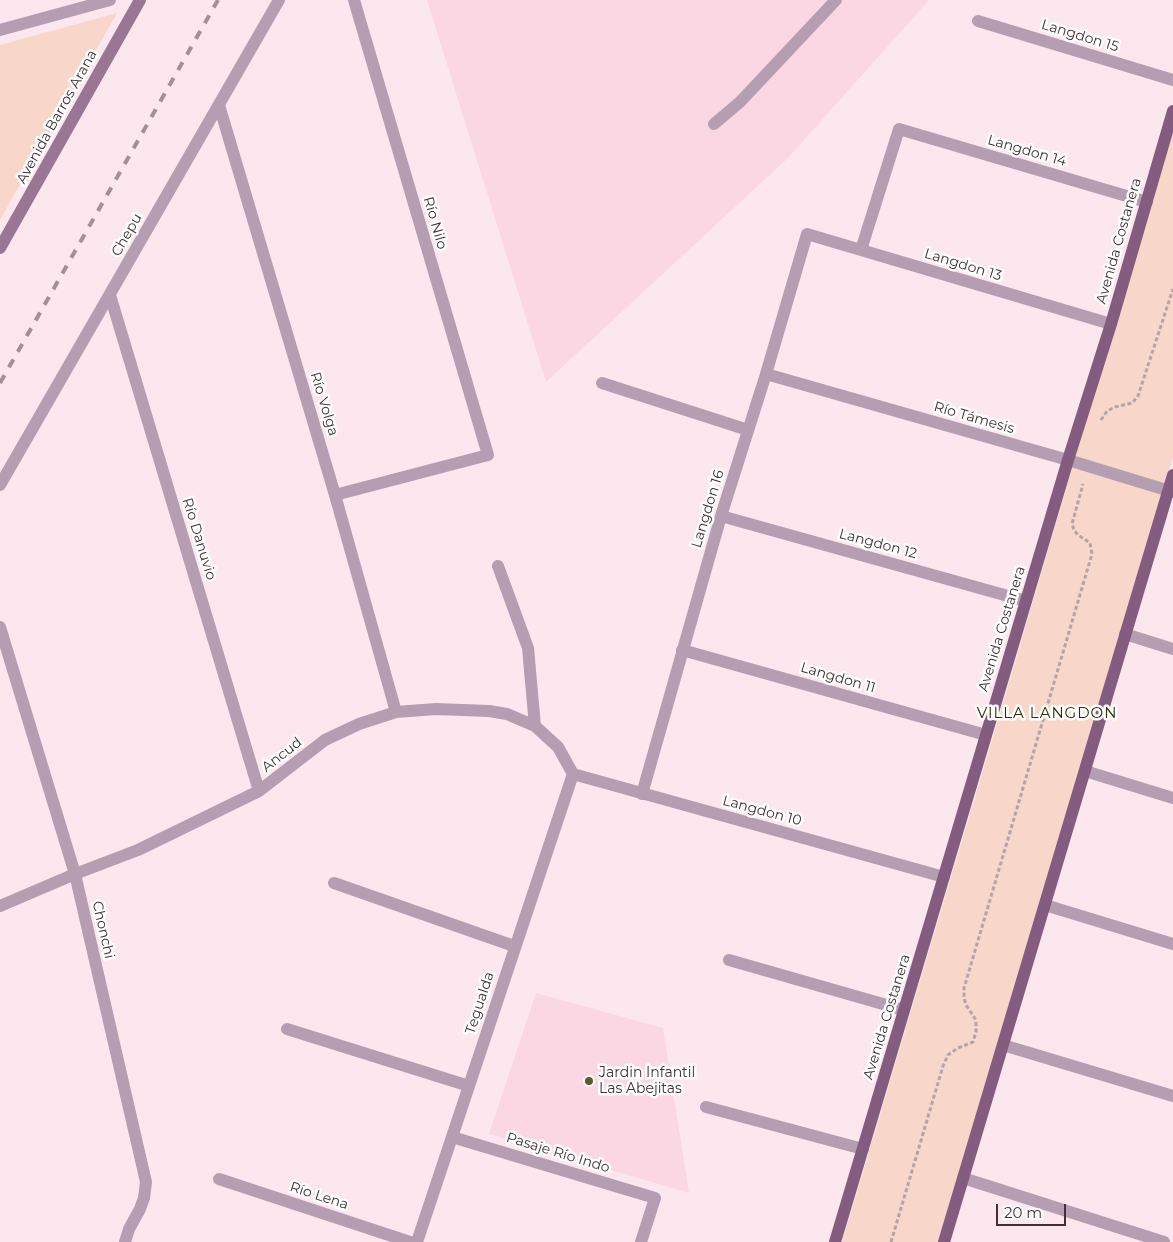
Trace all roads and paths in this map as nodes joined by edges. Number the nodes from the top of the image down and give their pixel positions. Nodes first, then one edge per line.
1 (110, 0) edge
2 (140, 0) edge
3 (279, 0) edge
4 (354, 0) edge
5 (836, 0) edge
6 (978, 21) dead end
7 (0, 30) edge
8 (1173, 80) edge
9 (219, 105) junction
10 (1173, 111) edge
11 (714, 124) dead end
12 (1147, 202) junction
13 (807, 234) joint
14 (0, 248) edge
15 (861, 250) junction
16 (1173, 289) edge
17 (110, 295) junction
18 (1111, 324) junction
19 (766, 374) junction
20 (602, 383) dead end
21 (1101, 421) dead end
22 (748, 430) junction
23 (1068, 460) junction
24 (1088, 466) junction
25 (1173, 475) edge
26 (0, 485) edge
27 (1171, 491) edge
28 (335, 496) junction
29 (721, 516) junction
30 (498, 566) dead end
31 (1026, 601) junction
32 (0, 627) edge
33 (1125, 634) junction
34 (1173, 649) edge
35 (682, 650) junction
36 (396, 712) junction
37 (535, 726) junction
38 (986, 735) junction
39 (1085, 771) junction
40 (573, 774) junction
41 (259, 792) junction
42 (642, 794) junction
43 (1173, 798) edge
44 (74, 874) junction
45 (944, 877) junction
46 (334, 883) dead end
47 (1045, 905) junction
48 (0, 906) edge
49 (1173, 944) edge
50 (514, 946) junction
51 (729, 960) dead end
52 (904, 1010) junction
53 (287, 1029) dead end
54 (1003, 1044) junction
55 (468, 1086) junction
56 (1173, 1096) edge
57 (706, 1107) dead end
58 (452, 1137) junction
59 (863, 1149) junction
60 (963, 1178) junction
61 (219, 1179) dead end
62 (125, 1242) edge
63 (410, 1242) edge
64 (417, 1242) edge
65 (641, 1242) edge
66 (835, 1242) edge
67 (891, 1242) edge
68 (944, 1242) edge
69 (1164, 1242) edge

1 - 7 street
2 - 14 main road, Avenida Barros Arana
3 - 9 street, Chepu
4 - 28 street, Río Nilo
5 - 11 street
6 - 8 street, Langdon 15
9 - 17 street, Chepu
9 - 28 street, Río Volga
10 - 12 main road, Avenida Costanera
12 - 15 street, Langdon 14
12 - 18 main road, Avenida Costanera
13 - 15 street, Langdon 13
13 - 19 street, Langdon 16
15 - 18 street, Langdon 13
16 - 21 path
17 - 26 street, Chepu
17 - 41 street, Río Danuvio
18 - 23 main road, Avenida Costanera
19 - 22 street, Langdon 16
19 - 23 street, Río Támesis
20 - 22 street
22 - 29 street, Langdon 16
23 - 24 street, Río Támesis
23 - 31 main road, Avenida Costanera
24 - 27 street, Río Támesis
24 - 67 path
25 - 27 main road
27 - 33 main road
28 - 36 street, Río Volga
29 - 31 street, Langdon 12
29 - 35 street, Langdon 16
30 - 37 street
31 - 38 main road, Avenida Costanera
32 - 44 street, Chonchi
33 - 34 street
33 - 39 main road
35 - 38 street, Langdon 11
35 - 42 street, Langdon 16
36 - 37 street, Ancud
36 - 41 street, Ancud
37 - 40 street, Ancud
38 - 45 main road, Avenida Costanera
39 - 43 street
39 - 47 main road
40 - 42 street, Langdon 10
40 - 50 street, Tegualda
41 - 44 street, Ancud
42 - 45 street, Langdon 10
44 - 48 street, Ancud
44 - 62 street, Chonchi
45 - 52 main road, Avenida Costanera
46 - 50 street
47 - 49 street
47 - 54 main road
50 - 55 street, Tegualda
51 - 52 street
52 - 59 main road, Avenida Costanera
53 - 55 street
54 - 56 street
54 - 60 main road
55 - 58 street, Tegualda
57 - 59 street
58 - 64 street, Tegualda
58 - 65 street, Pasaje Río Indo
59 - 66 main road, Avenida Costanera
60 - 68 main road
60 - 69 street
61 - 63 street, Río Lena

